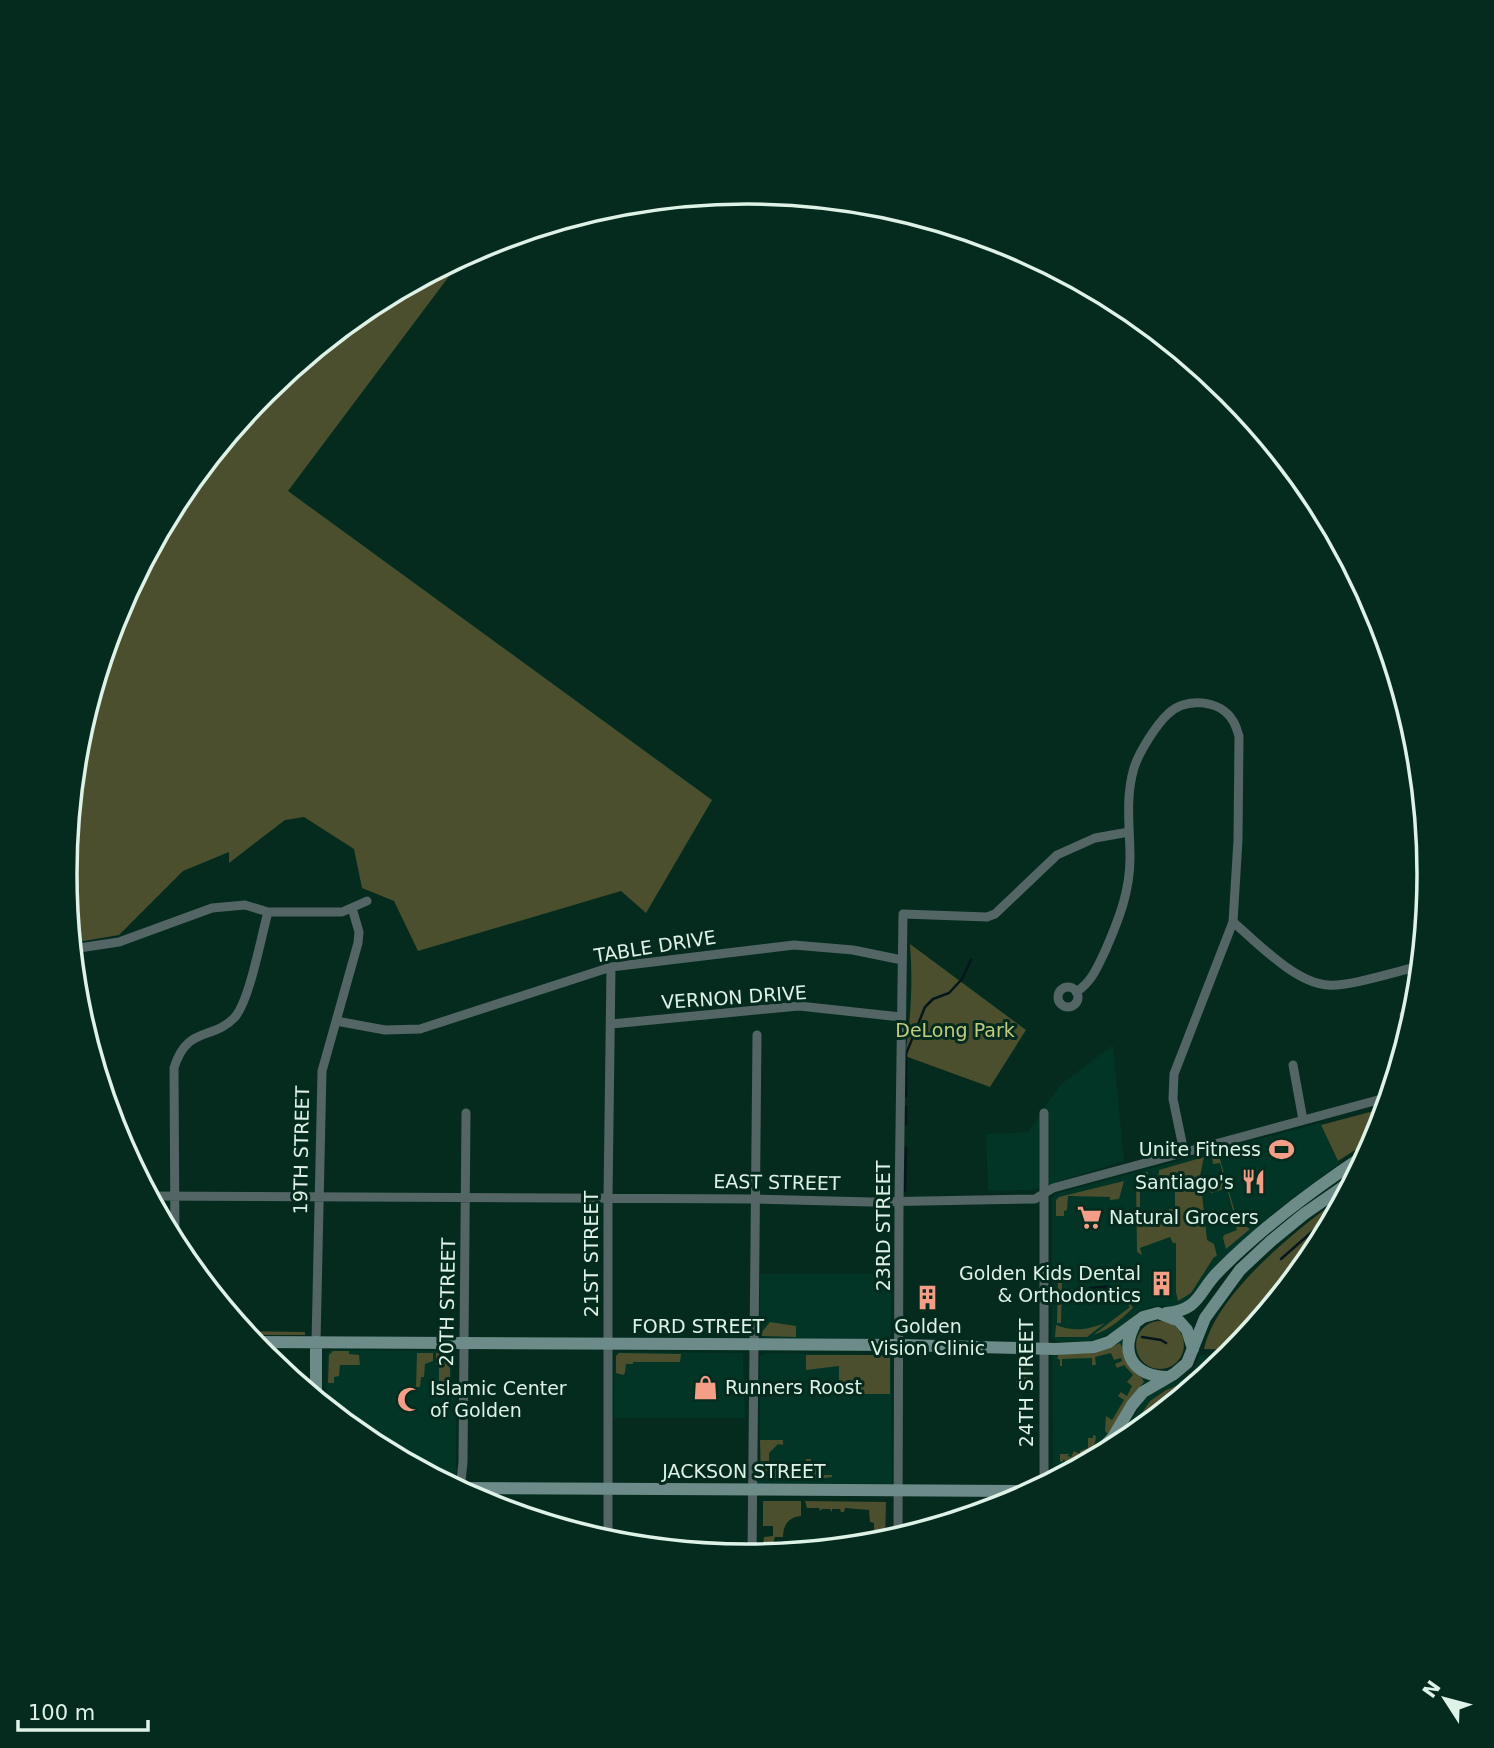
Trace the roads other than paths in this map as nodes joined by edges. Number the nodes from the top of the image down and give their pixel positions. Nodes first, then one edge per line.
1 (1129, 832) junction
2 (367, 901) dead end
3 (352, 908) junction
4 (268, 912) junction
5 (1233, 922) junction
6 (81, 948) edge
7 (902, 960) junction
8 (611, 967) junction
9 (1410, 968) edge
10 (1076, 992) dead end
11 (901, 1017) junction
12 (336, 1021) junction
13 (611, 1024) junction
14 (757, 1035) dead end
15 (1293, 1065) dead end
16 (1377, 1100) edge
17 (466, 1113) dead end
18 (1044, 1113) dead end
19 (1303, 1120) junction
20 (1184, 1152) junction
21 (1350, 1165) edge
22 (1336, 1192) edge
23 (1043, 1195) junction
24 (160, 1196) edge
25 (321, 1196) junction
26 (176, 1197) junction
27 (466, 1198) junction
28 (608, 1198) junction
29 (756, 1199) junction
30 (899, 1201) junction
31 (175, 1223) edge
32 (1163, 1313) junction
33 (1136, 1323) junction
34 (267, 1342) edge
35 (316, 1342) junction
36 (464, 1343) junction
37 (607, 1344) junction
38 (753, 1345) junction
39 (900, 1345) junction
40 (1042, 1349) junction
41 (1193, 1349) junction
42 (1167, 1377) junction
43 (316, 1387) edge
44 (1117, 1432) edge
45 (1044, 1475) edge
46 (460, 1479) edge
47 (482, 1489) edge
48 (607, 1489) junction
49 (752, 1490) junction
50 (897, 1490) junction
51 (1008, 1491) edge
52 (898, 1526) edge
53 (608, 1529) edge
54 (752, 1544) edge

1 - 5 street
1 - 7 street, 23RD STREET
1 - 10 street
2 - 3 street
3 - 4 street
3 - 12 street, 19TH STREET
4 - 6 street
4 - 26 street
5 - 9 street
5 - 20 street
7 - 8 street, TABLE DRIVE
7 - 11 street, 23RD STREET
8 - 12 street, TABLE DRIVE
8 - 13 street, 21ST STREET
11 - 13 street, VERNON DRIVE
11 - 30 street, 23RD STREET
12 - 25 street, 19TH STREET
13 - 28 street, 21ST STREET
14 - 29 street
15 - 19 street
16 - 19 street, EAST STREET
17 - 27 street, 20TH STREET
18 - 23 street, 24TH STREET
19 - 20 street, EAST STREET
20 - 23 street, EAST STREET
21 - 32 main road
22 - 41 main road
23 - 30 street, EAST STREET
23 - 40 street, 24TH STREET
24 - 26 street, EAST STREET
25 - 26 street, EAST STREET
25 - 27 street, EAST STREET
25 - 35 street, 19TH STREET
26 - 31 street
27 - 28 street, EAST STREET
27 - 36 street, 20TH STREET
28 - 29 street, EAST STREET
28 - 37 street, 21ST STREET
29 - 30 street, EAST STREET
29 - 38 street
30 - 39 street, 23RD STREET
32 - 33 main road
32 - 41 main road
33 - 40 main road, FORD STREET
33 - 42 main road
34 - 35 main road, FORD STREET
35 - 36 main road, FORD STREET
35 - 43 main road, 19TH STREET
36 - 37 main road, FORD STREET
36 - 46 street, 20TH STREET
37 - 38 main road, FORD STREET
37 - 48 street, 21ST STREET
38 - 39 main road, FORD STREET
38 - 49 street
39 - 40 main road, FORD STREET
39 - 50 street, 23RD STREET
40 - 45 street, 24TH STREET
41 - 42 main road
42 - 44 main road
47 - 48 main road, JACKSON STREET
48 - 49 main road, JACKSON STREET
48 - 53 street, 21ST STREET
49 - 50 main road, JACKSON STREET
49 - 54 street
50 - 51 main road, JACKSON STREET
50 - 52 street, 23RD STREET

